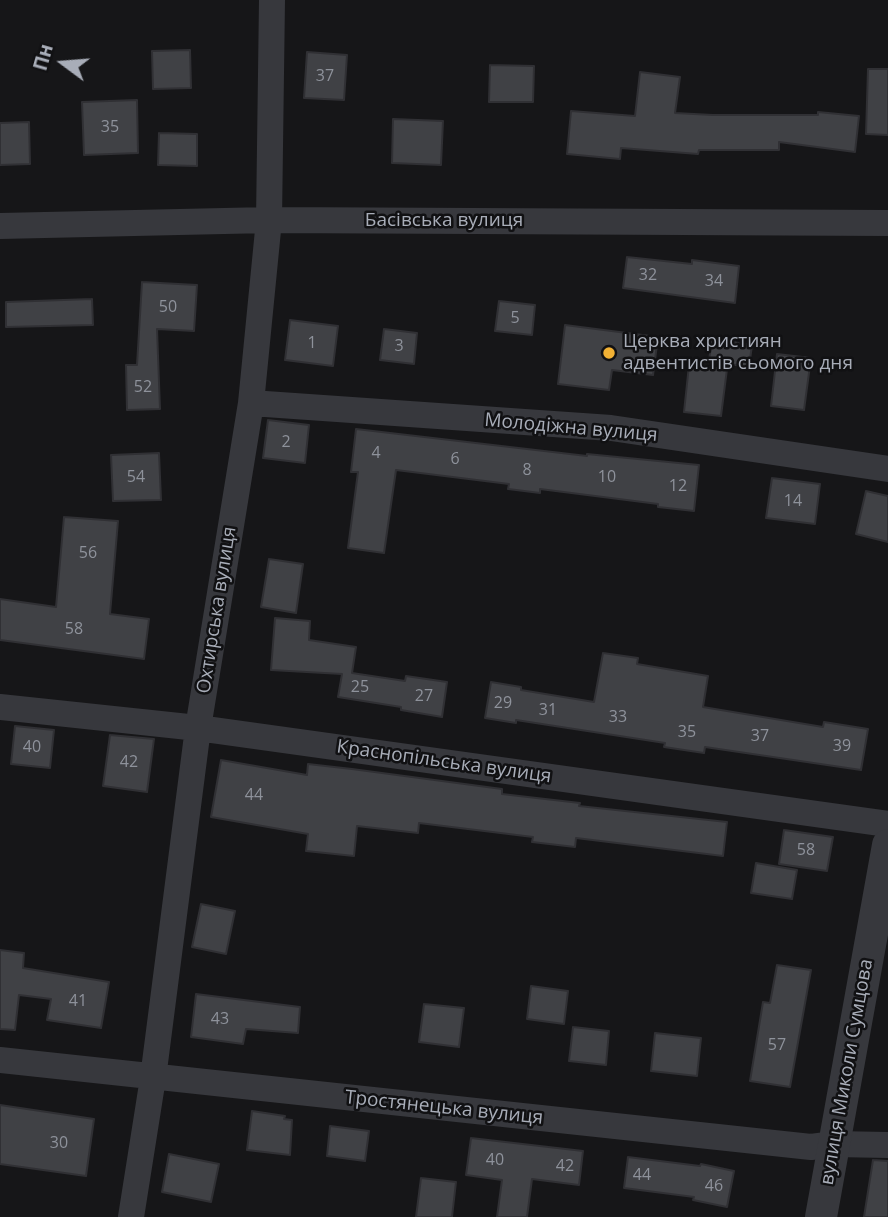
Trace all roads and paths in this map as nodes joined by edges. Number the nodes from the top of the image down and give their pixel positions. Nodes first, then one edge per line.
1 (272, 0) edge
2 (269, 220) junction
3 (888, 223) edge
4 (0, 226) edge
5 (251, 403) junction
6 (888, 468) edge
7 (0, 706) edge
8 (198, 728) junction
9 (888, 824) edge
10 (888, 845) edge
11 (0, 1060) edge
12 (153, 1078) junction
13 (834, 1144) junction
14 (888, 1145) edge
15 (131, 1217) edge
16 (821, 1217) edge

1 - 2 street, Охтирська вулиця
2 - 3 street, Басівська вулиця
2 - 4 street, Басівська вулиця
2 - 5 street, Охтирська вулиця
5 - 6 street, Молодіжна вулиця
5 - 8 street, Охтирська вулиця
7 - 8 street, Краснопільська вулиця
8 - 9 street, Краснопільська вулиця
8 - 12 street, Охтирська вулиця
10 - 13 street, вулиця Миколи Сумцова
11 - 12 street, Тростянецька вулиця
12 - 13 street, Тростянецька вулиця
12 - 15 street, Охтирська вулиця
13 - 14 street, Тростянецька вулиця
13 - 16 street, вулиця Миколи Сумцова

